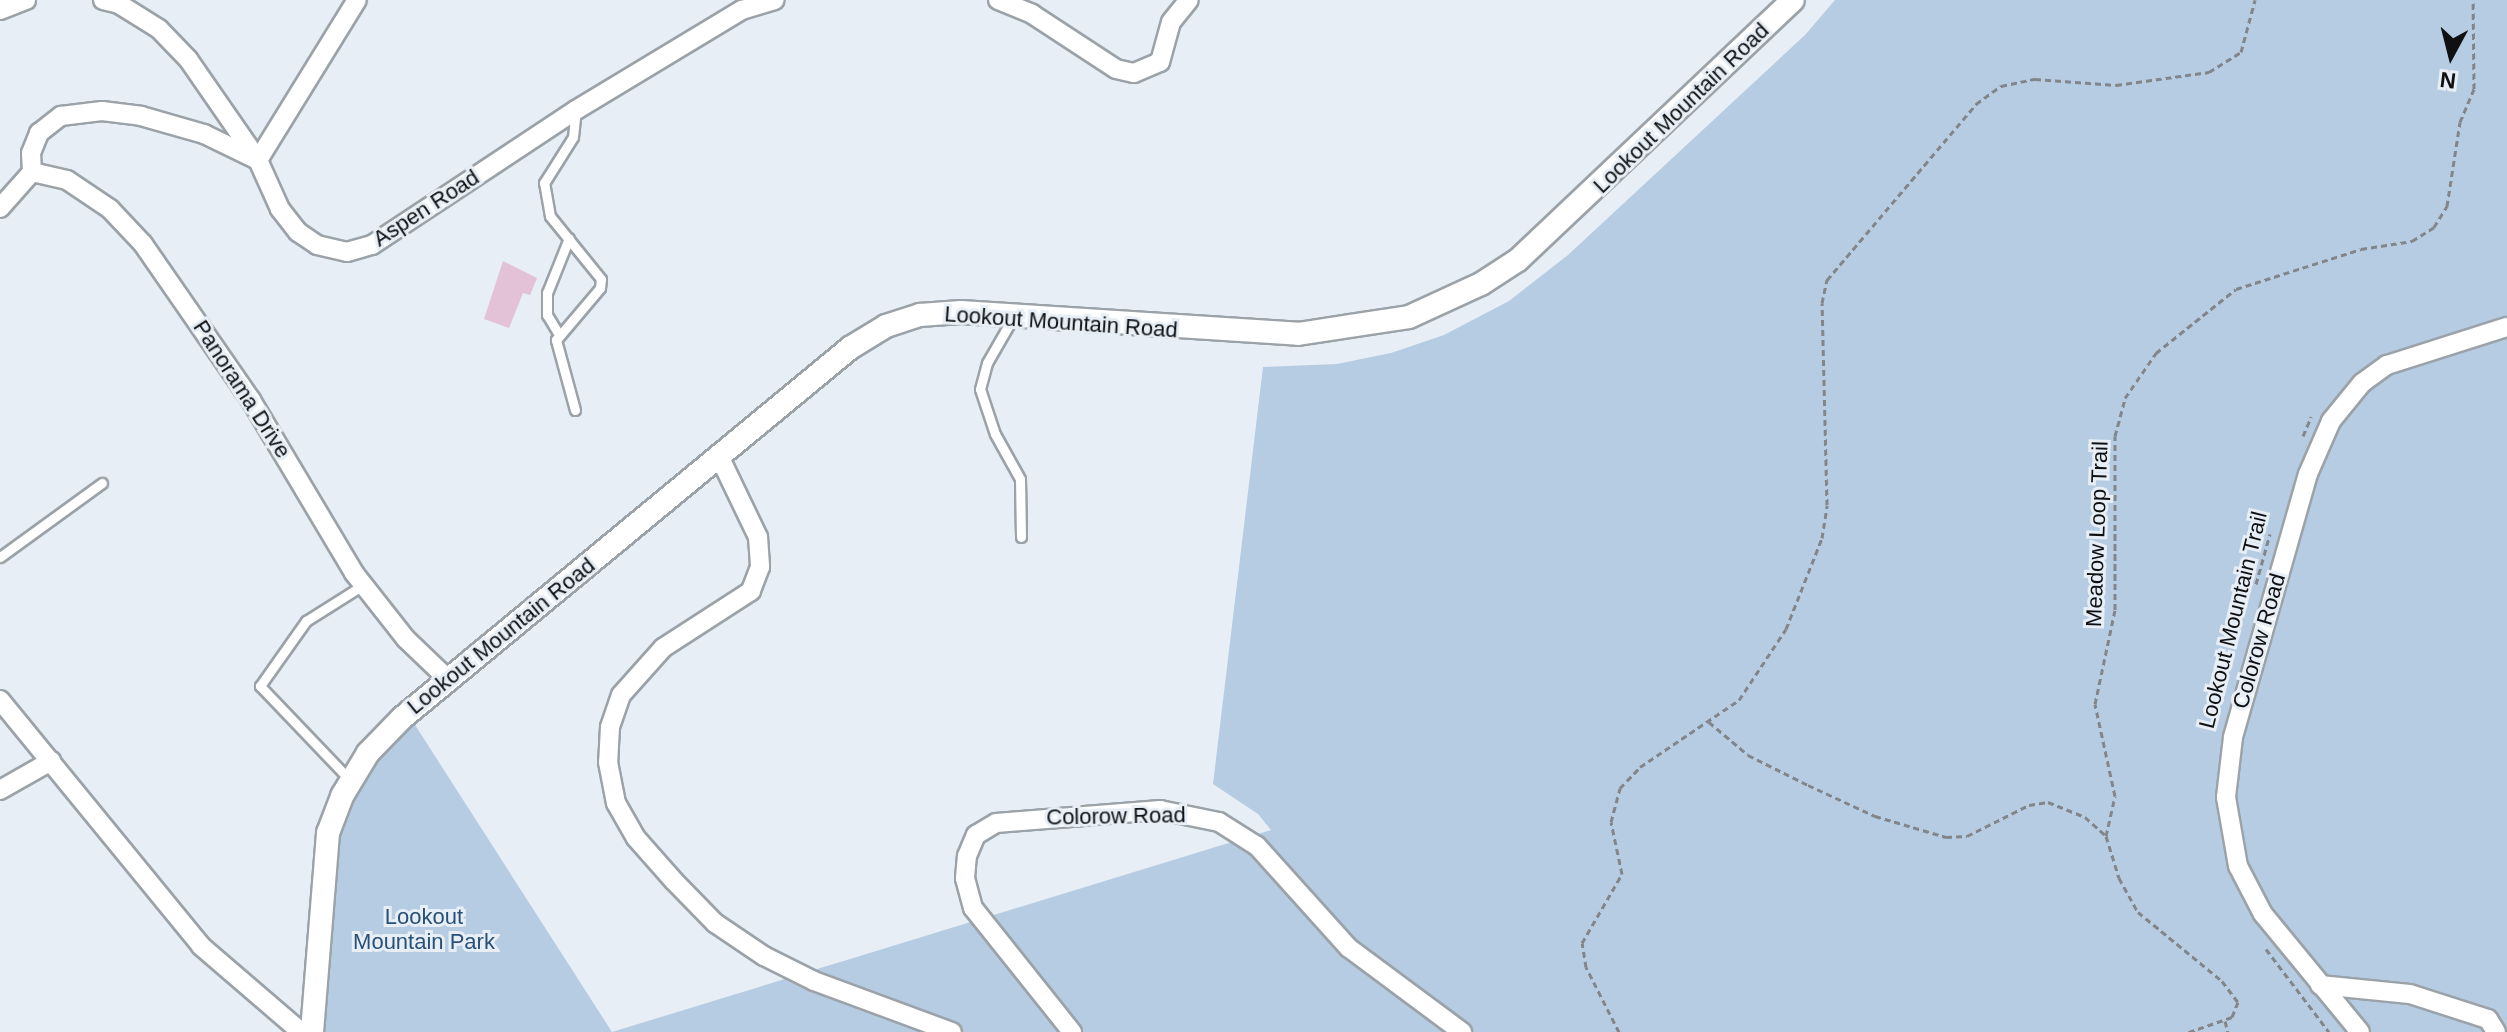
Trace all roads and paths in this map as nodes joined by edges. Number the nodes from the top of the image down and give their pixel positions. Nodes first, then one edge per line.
1 (26, 0) edge
2 (103, 0) edge
3 (357, 0) edge
4 (775, 0) edge
5 (998, 0) edge
6 (1189, 0) edge
7 (1793, 0) edge
8 (2255, 0) edge
9 (2473, 0) edge
10 (0, 10) edge
11 (576, 110) junction
12 (258, 160) junction
13 (32, 172) junction
14 (0, 208) edge
15 (569, 238) junction
16 (1014, 316) junction
17 (2507, 327) edge
18 (558, 333) junction
19 (2317, 409) dead end
20 (575, 410) dead end
21 (2299, 447) dead end
22 (720, 458) junction
23 (102, 483) dead end
24 (2271, 531) dead end
25 (1021, 537) dead end
26 (0, 557) edge
27 (363, 585) junction
28 (2254, 589) dead end
29 (450, 681) junction
30 (0, 700) edge
31 (1709, 722) junction
32 (51, 761) junction
33 (351, 781) junction
34 (0, 790) edge
35 (2106, 836) junction
36 (2258, 938) dead end
37 (2320, 985) junction
38 (2225, 1021) junction
39 (301, 1032) edge
40 (312, 1032) edge
41 (952, 1032) edge
42 (1072, 1032) edge
43 (1462, 1032) edge
44 (1619, 1032) edge
45 (2189, 1032) edge
46 (2228, 1032) edge
47 (2329, 1032) edge
48 (2360, 1032) edge
49 (2496, 1032) edge

1 - 10 street
2 - 12 street, Aspen Road
3 - 12 street
4 - 11 street, Aspen Road
5 - 6 street
7 - 16 street, Lookout Mountain Road
8 - 31 path
9 - 35 path, Meadow Loop Trail
11 - 12 street, Aspen Road
11 - 15 lane
12 - 13 street
13 - 14 street
13 - 27 street, Panorama Drive
15 - 18 lane
15 - 18 lane
16 - 22 street, Lookout Mountain Road
16 - 25 lane
17 - 37 street, Colorow Road
18 - 20 lane
19 - 21 path
22 - 29 street, Lookout Mountain Road
22 - 41 street
23 - 26 lane
24 - 28 path, Lookout Mountain Trail
27 - 29 street, Panorama Drive
27 - 33 lane
29 - 33 street, Lookout Mountain Road
30 - 32 street
31 - 35 path
31 - 44 path
32 - 34 street
32 - 39 street
33 - 40 street, Lookout Mountain Road
35 - 38 path
36 - 47 path
37 - 48 street, Colorow Road
37 - 49 street
38 - 45 path
38 - 46 path
42 - 43 street, Colorow Road

